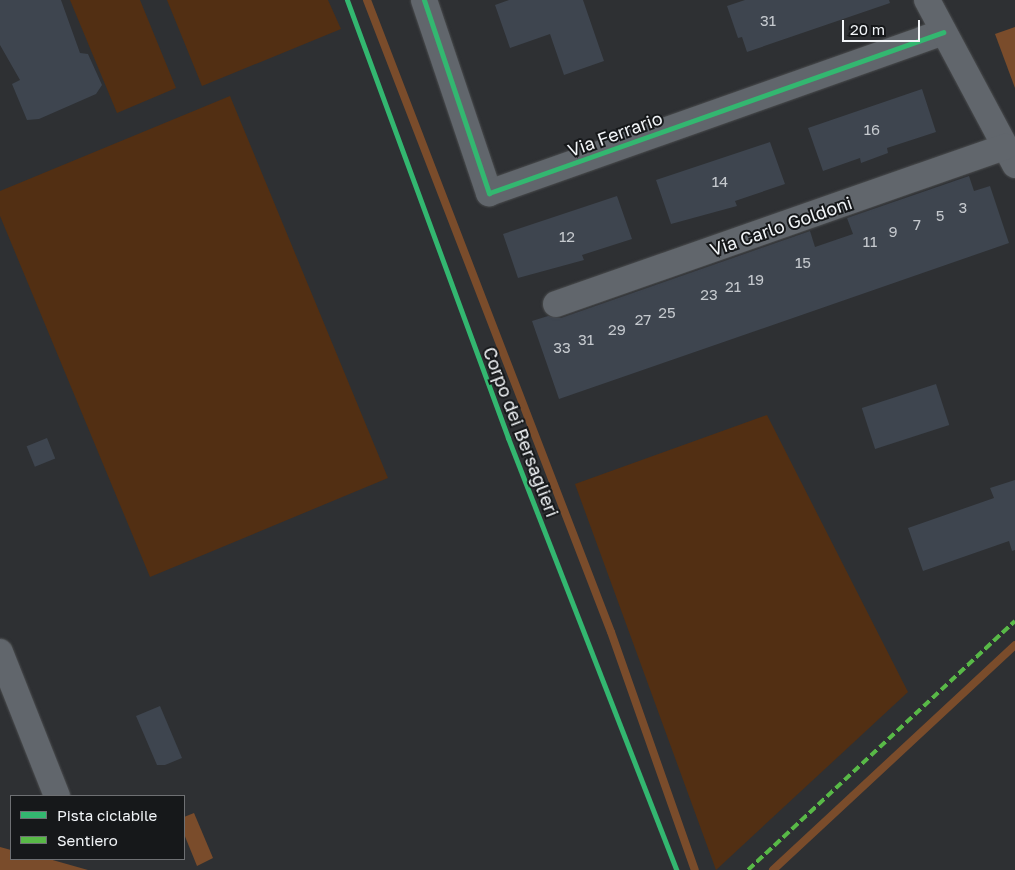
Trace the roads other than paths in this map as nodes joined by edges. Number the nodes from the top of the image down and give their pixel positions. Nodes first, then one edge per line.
1 (424, 0) edge
2 (927, 0) edge
3 (943, 32) junction
4 (1010, 156) edge
5 (556, 304) dead end
6 (0, 652) edge
7 (57, 795) edge

1 - 3 street, Via Ferrario
2 - 3 street
3 - 4 street
4 - 5 street, Via Carlo Goldoni
6 - 7 street

